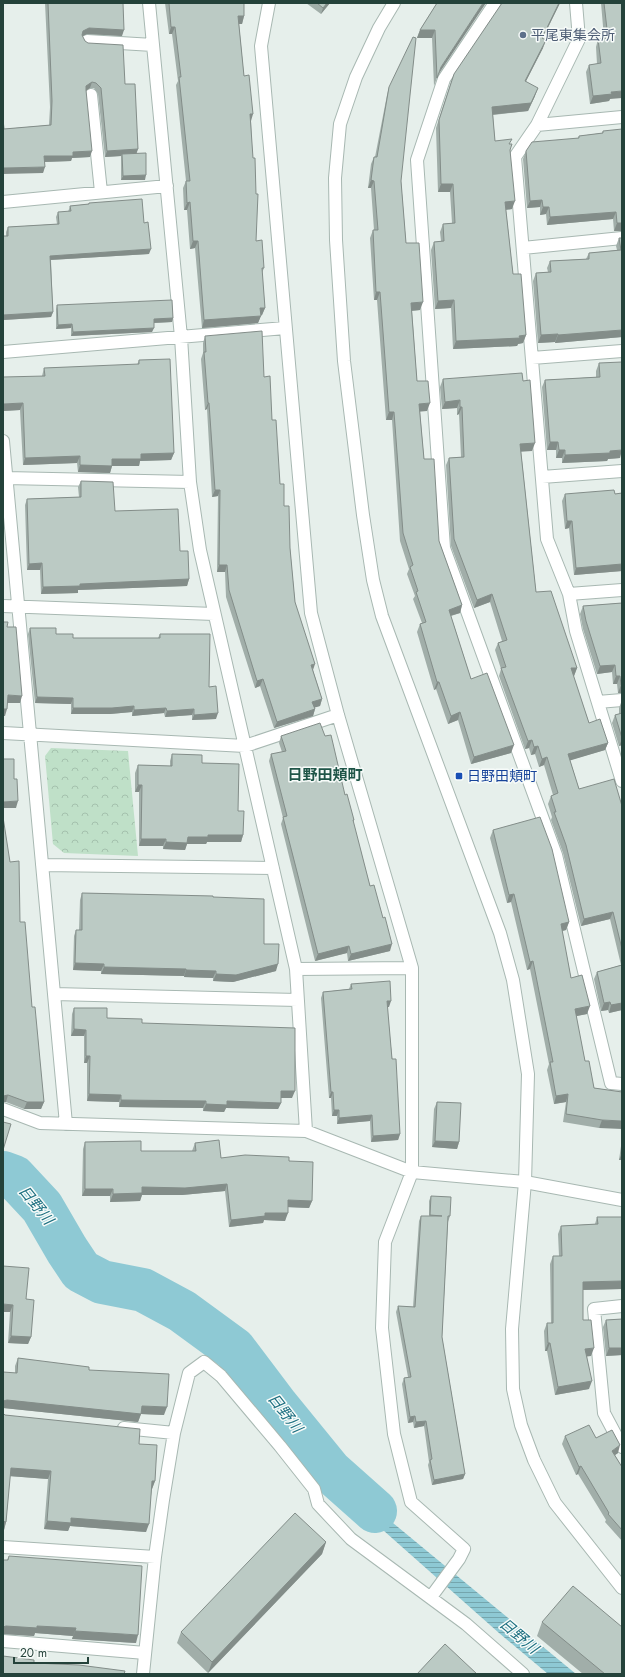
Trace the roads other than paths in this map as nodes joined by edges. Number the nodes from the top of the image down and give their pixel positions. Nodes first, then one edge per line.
1 (149, 3) edge
2 (269, 3) edge
3 (394, 3) edge
4 (495, 3) edge
5 (576, 3) edge
6 (87, 41) edge
7 (153, 46) junction
8 (91, 95) dead end
9 (622, 117) edge
10 (537, 125) junction
11 (166, 186) junction
12 (101, 192) junction
13 (3, 202) edge
14 (622, 238) edge
15 (523, 248) junction
16 (285, 328) junction
17 (181, 337) junction
18 (622, 351) edge
19 (3, 352) edge
20 (532, 358) junction
21 (3, 441) edge
22 (622, 471) edge
23 (542, 477) junction
24 (6, 478) junction
25 (190, 482) junction
26 (622, 590) edge
27 (569, 594) junction
28 (3, 606) edge
29 (18, 607) junction
30 (214, 614) junction
31 (622, 700) edge
32 (598, 702) junction
33 (338, 715) junction
34 (3, 733) edge
35 (30, 735) junction
36 (245, 746) junction
37 (622, 781) edge
38 (42, 865) junction
39 (273, 868) junction
40 (412, 968) junction
41 (296, 969) junction
42 (54, 994) junction
43 (298, 1000) junction
44 (622, 1084) edge
45 (3, 1109) edge
46 (66, 1124) junction
47 (306, 1130) junction
48 (412, 1172) junction
49 (525, 1182) junction
50 (622, 1200) edge
51 (622, 1306) edge
52 (112, 1427) edge
53 (174, 1433) junction
54 (622, 1447) edge
55 (3, 1547) edge
56 (155, 1557) junction
57 (622, 1588) edge
58 (433, 1594) junction
59 (3, 1641) edge
60 (146, 1654) junction
61 (144, 1674) edge
62 (523, 1674) edge

1 - 7 street
2 - 16 street
3 - 49 street
4 - 44 street
5 - 10 street
6 - 7 street
7 - 11 street
8 - 12 street
9 - 10 street
10 - 15 street
11 - 12 street
11 - 17 street
12 - 13 street
14 - 15 street
15 - 20 street
16 - 17 street
16 - 33 street
17 - 19 street
17 - 25 street
18 - 20 street
20 - 23 street
21 - 24 street
22 - 23 street
23 - 27 street
24 - 25 street
24 - 29 street
25 - 30 street
26 - 27 street
27 - 32 street
28 - 29 street
29 - 30 street
29 - 35 street
30 - 36 street
31 - 32 street
32 - 37 street
33 - 36 street
33 - 40 street
34 - 35 street
35 - 36 street
35 - 38 street
36 - 39 street
38 - 39 street
38 - 42 street
39 - 41 street
40 - 41 street
40 - 48 street
41 - 43 street
42 - 43 street
42 - 46 street
43 - 47 street
45 - 46 street
46 - 47 street
47 - 48 street
48 - 49 street
48 - 58 street
49 - 50 street
49 - 57 street
51 - 54 street
52 - 53 street
53 - 56 street
53 - 58 street
55 - 56 street
56 - 60 street
58 - 62 street
59 - 60 street
60 - 61 street

